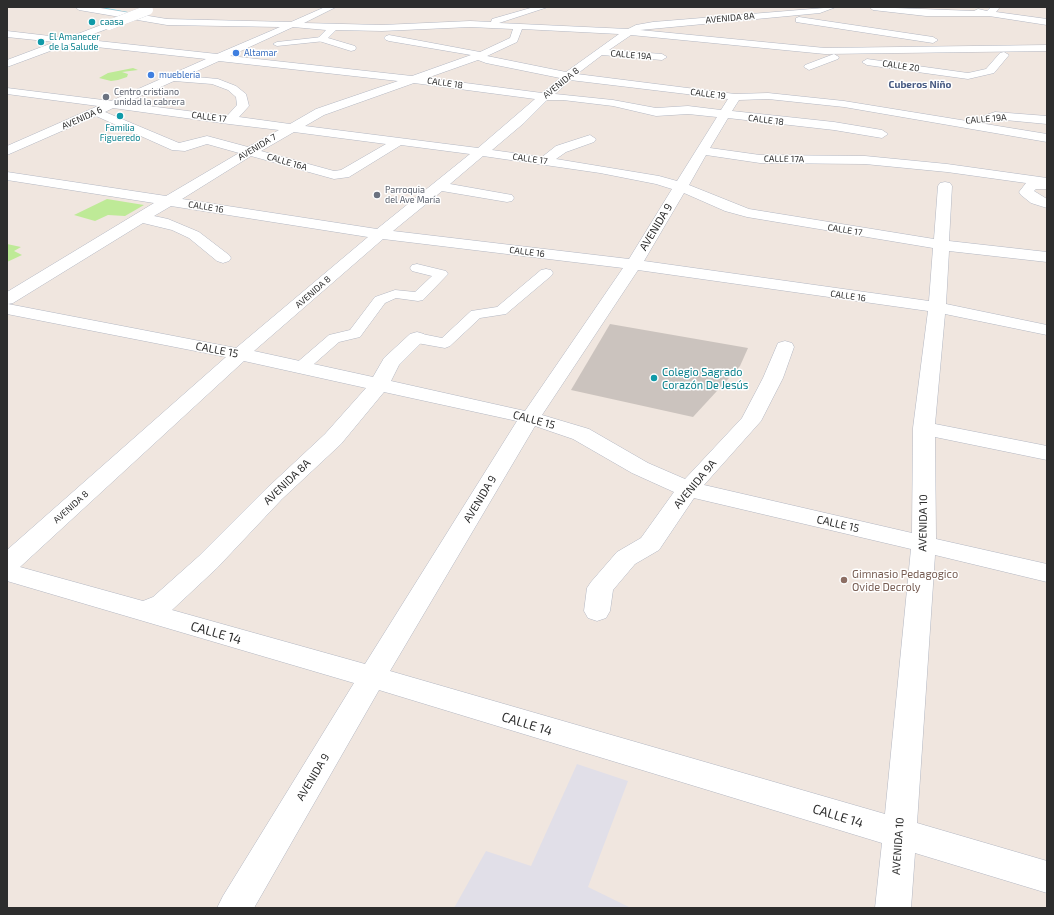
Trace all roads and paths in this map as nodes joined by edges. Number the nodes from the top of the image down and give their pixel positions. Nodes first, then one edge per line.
1 (79, 7) edge
2 (332, 7) edge
3 (544, 7) edge
4 (832, 7) edge
5 (873, 7) edge
6 (934, 7) edge
7 (954, 7) edge
8 (996, 7) edge
9 (149, 12) edge
10 (165, 13) dead end
11 (926, 13) junction
12 (962, 13) junction
13 (988, 14) junction
14 (264, 15) dead end
15 (770, 15) junction
16 (796, 19) junction
17 (1047, 22) edge
18 (289, 24) junction
19 (470, 24) junction
20 (783, 24) dead end
21 (333, 28) junction
22 (382, 28) junction
23 (518, 28) junction
24 (630, 32) junction
25 (7, 34) edge
26 (86, 34) junction
27 (570, 34) dead end
28 (758, 36) dead end
29 (916, 37) junction
30 (322, 39) junction
31 (1008, 39) dead end
32 (71, 40) junction
33 (617, 40) junction
34 (255, 41) junction
35 (751, 43) junction
36 (277, 44) joint
37 (352, 48) dead end
38 (1047, 48) edge
39 (973, 49) junction
40 (913, 50) junction
41 (954, 50) junction
42 (825, 51) junction
43 (601, 52) junction
44 (1000, 52) junction
45 (479, 56) junction
46 (220, 57) junction
47 (662, 57) dead end
48 (834, 57) junction
49 (1047, 58) edge
50 (7, 64) edge
51 (809, 67) dead end
52 (568, 76) junction
53 (171, 78) junction
54 (412, 79) junction
55 (7, 91) edge
56 (544, 96) junction
57 (1014, 104) dead end
58 (111, 105) junction
59 (730, 106) junction
60 (96, 112) junction
61 (230, 120) junction
62 (1046, 120) edge
63 (950, 121) junction
64 (290, 128) junction
65 (882, 134) dead end
66 (1047, 138) edge
67 (590, 140) dead end
68 (399, 141) junction
69 (7, 151) edge
70 (702, 151) junction
71 (249, 152) junction
72 (481, 152) junction
73 (545, 161) junction
74 (7, 176) edge
75 (1047, 184) edge
76 (439, 186) junction
77 (945, 186) dead end
78 (681, 187) junction
79 (507, 198) dead end
80 (168, 201) junction
81 (1041, 202) edge
82 (141, 218) junction
83 (380, 234) junction
84 (941, 245) junction
85 (1047, 257) edge
86 (223, 258) dead end
87 (634, 264) junction
88 (417, 268) dead end
89 (546, 273) dead end
90 (7, 299) edge
91 (937, 307) junction
92 (7, 309) edge
93 (1047, 330) edge
94 (417, 338) joint
95 (786, 347) dead end
96 (240, 354) junction
97 (300, 368) junction
98 (379, 385) junction
99 (530, 418) junction
100 (924, 428) junction
101 (1047, 453) edge
102 (688, 489) junction
103 (924, 544) junction
104 (7, 564) edge
105 (7, 572) edge
106 (1047, 573) edge
107 (597, 611) dead end
108 (143, 612) junction
109 (372, 677) junction
110 (899, 834) junction
111 (1047, 877) edge
112 (235, 908) edge
113 (893, 908) edge

1 - 9 street
2 - 18 street, AVENIDA 6
3 - 19 street
4 - 15 street, AVENIDA 8A
5 - 11 street
6 - 11 street
7 - 13 street
8 - 13 street
9 - 10 street
9 - 18 street
9 - 26 street, bridge
9 - 26 street
11 - 12 street
12 - 13 street
12 - 29 street
13 - 17 street
14 - 18 street
15 - 16 street
15 - 24 street, AVENIDA 8A
16 - 20 street
16 - 29 street
18 - 21 street
18 - 34 street, AVENIDA 6
19 - 22 street
19 - 23 street
21 - 22 street
21 - 30 street
22 - 45 street, CALLE 19
23 - 24 street
23 - 45 street, AVENIDA 7
24 - 33 street, AVENIDA 8
24 - 35 street
25 - 32 street, CALLE 18
26 - 32 street
27 - 33 street
28 - 35 street
29 - 39 street
29 - 40 street
30 - 36 street
30 - 37 street
31 - 44 street
32 - 46 street, CALLE 18
32 - 50 street
33 - 43 street, AVENIDA 8
34 - 36 street
34 - 46 street, AVENIDA 6
35 - 42 street
38 - 44 street
39 - 41 street
39 - 44 street
40 - 41 street
40 - 42 street
41 - 44 street
42 - 48 street
43 - 47 street, CALLE 19A
43 - 52 street, AVENIDA 8
44 - 48 street, CALLE 20
44 - 49 street
45 - 52 street, CALLE 19
45 - 54 street, AVENIDA 7
46 - 53 street, AVENIDA 6
46 - 54 street, CALLE 18
48 - 51 street
52 - 56 street, AVENIDA 8
52 - 59 street, CALLE 19
53 - 58 street, AVENIDA 6
53 - 61 street
54 - 56 street, CALLE 18
54 - 64 street, AVENIDA 7
55 - 58 street, CALLE 17
56 - 59 street, CALLE 18
56 - 72 street, AVENIDA 8
57 - 62 street
58 - 60 street, AVENIDA 6
58 - 61 street, CALLE 17
59 - 63 street, CALLE 19
59 - 65 street, CALLE 18
59 - 70 street, AVENIDA 9
60 - 69 street, AVENIDA 6
60 - 71 street, CALLE 16A
61 - 64 street, CALLE 17
62 - 63 street, CALLE 19A
63 - 66 street, CALLE 19
64 - 68 street, CALLE 17
64 - 71 street, AVENIDA 7
67 - 73 street
68 - 71 street, CALLE 16A
68 - 72 street, CALLE 17
70 - 75 street, CALLE 17A
70 - 78 street, AVENIDA 9
71 - 80 street, AVENIDA 7
72 - 73 street, CALLE 17
72 - 76 street, AVENIDA 8
73 - 78 street, CALLE 17
74 - 80 street, CALLE 16
75 - 81 street
76 - 79 street
76 - 83 street, AVENIDA 8
77 - 84 street, AVENIDA 10
78 - 84 street, CALLE 17
78 - 87 street, AVENIDA 9
80 - 82 street, AVENIDA 7
80 - 83 street, CALLE 16
82 - 86 street
82 - 90 street, AVENIDA 7
83 - 87 street, CALLE 16
83 - 96 street, AVENIDA 8
84 - 85 street, CALLE 17
84 - 91 street, AVENIDA 10
87 - 91 street, CALLE 16
87 - 99 street, AVENIDA 9
88 - 97 street
89 - 94 street
91 - 93 street, CALLE 16
91 - 100 street, AVENIDA 10
92 - 96 street, CALLE 15
94 - 98 street, AVENIDA 8A
95 - 102 street, AVENIDA 9A
96 - 97 street, CALLE 15
96 - 104 street, AVENIDA 8
97 - 98 street, CALLE 15
98 - 99 street, CALLE 15
98 - 108 street, AVENIDA 8A
99 - 102 street, CALLE 15
99 - 109 street, AVENIDA 9
100 - 101 street
100 - 103 street, AVENIDA 10
102 - 103 street, CALLE 15
102 - 107 street, AVENIDA 9A
103 - 106 street, CALLE 15
103 - 110 street, AVENIDA 10
105 - 108 street, CALLE 14
108 - 109 street, CALLE 14
109 - 110 street, CALLE 14
109 - 112 street, AVENIDA 9
110 - 111 street, CALLE 14
110 - 113 street, AVENIDA 10

